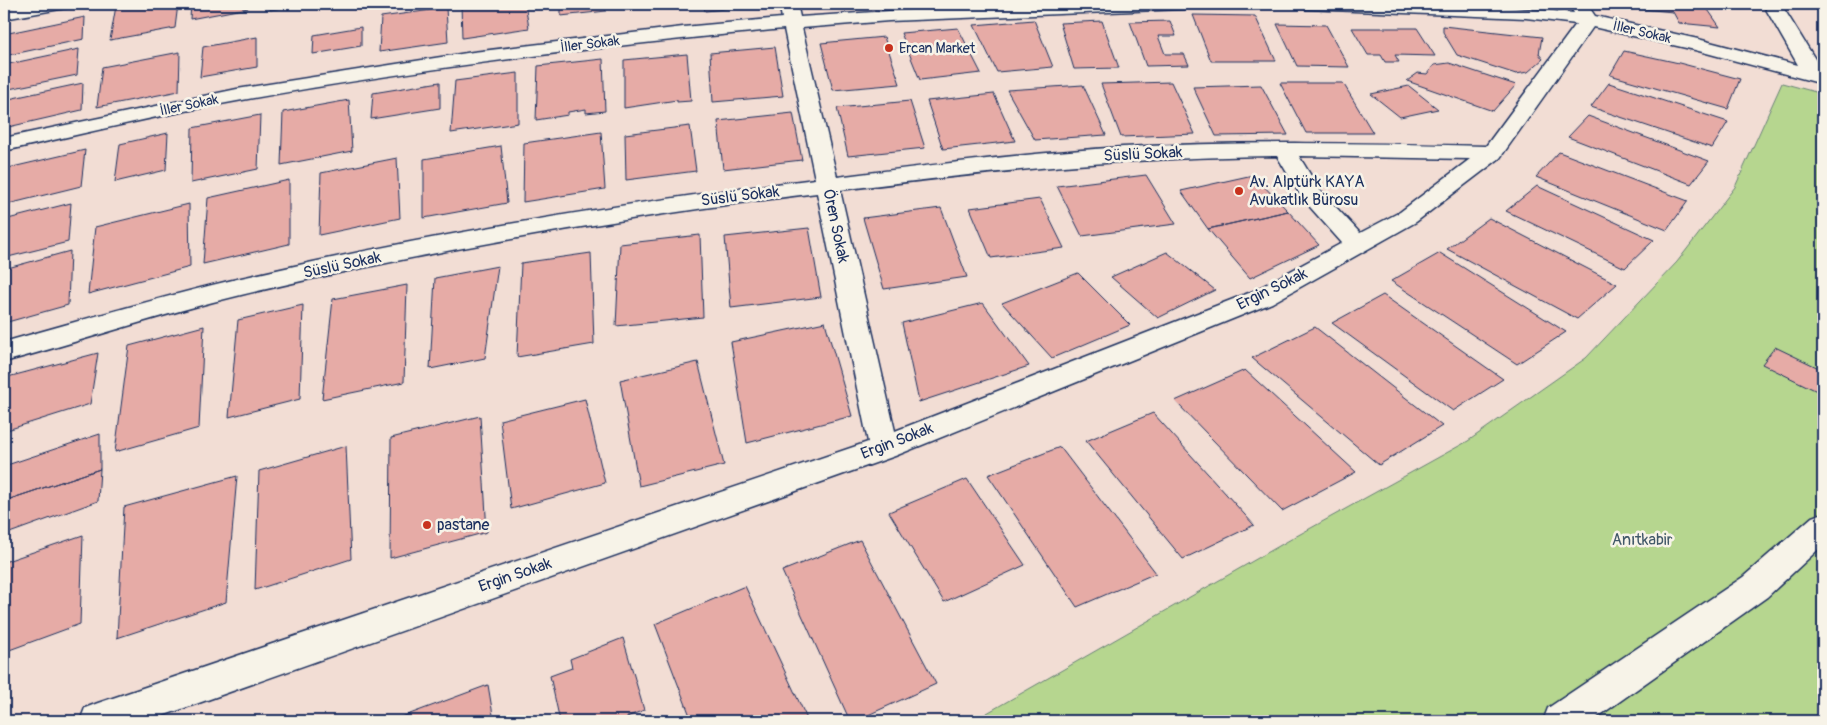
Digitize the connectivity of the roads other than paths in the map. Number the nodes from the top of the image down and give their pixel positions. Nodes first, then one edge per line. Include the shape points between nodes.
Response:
1 (60, 4) edge
2 (1183, 4) edge
3 (1306, 4) edge
4 (1772, 4) edge
5 (1583, 12) edge
6 (790, 13) edge
7 (4, 14) edge
8 (1819, 77) edge
9 (4, 144) edge
10 (1283, 148) junction
11 (1492, 152) junction
12 (827, 184) junction
13 (1356, 245) junction
14 (4, 352) edge
15 (884, 448) junction
16 (1823, 526) edge
17 (98, 721) edge
18 (1561, 721) edge

1 - 7 street
2 - 6 street, İller Sokak via 889,16
3 - 5 street, İller Sokak via 1526,13
4 - 8 street
5 - 8 street, İller Sokak
5 - 11 street, Ergin Sokak
6 - 9 street, İller Sokak via 683,33 473,58 237,95
6 - 12 street, Ören Sokak
10 - 11 street, Süslü Sokak
10 - 12 street, Süslü Sokak via 1156,152 1010,163
10 - 13 street via 1310,193
11 - 13 street, Ergin Sokak via 1408,217
12 - 14 street, Süslü Sokak via 547,225 403,252 271,280
12 - 15 street, Ören Sokak
13 - 15 street, Ergin Sokak via 1263,296
15 - 17 street, Ergin Sokak
16 - 18 street via 1754,587

